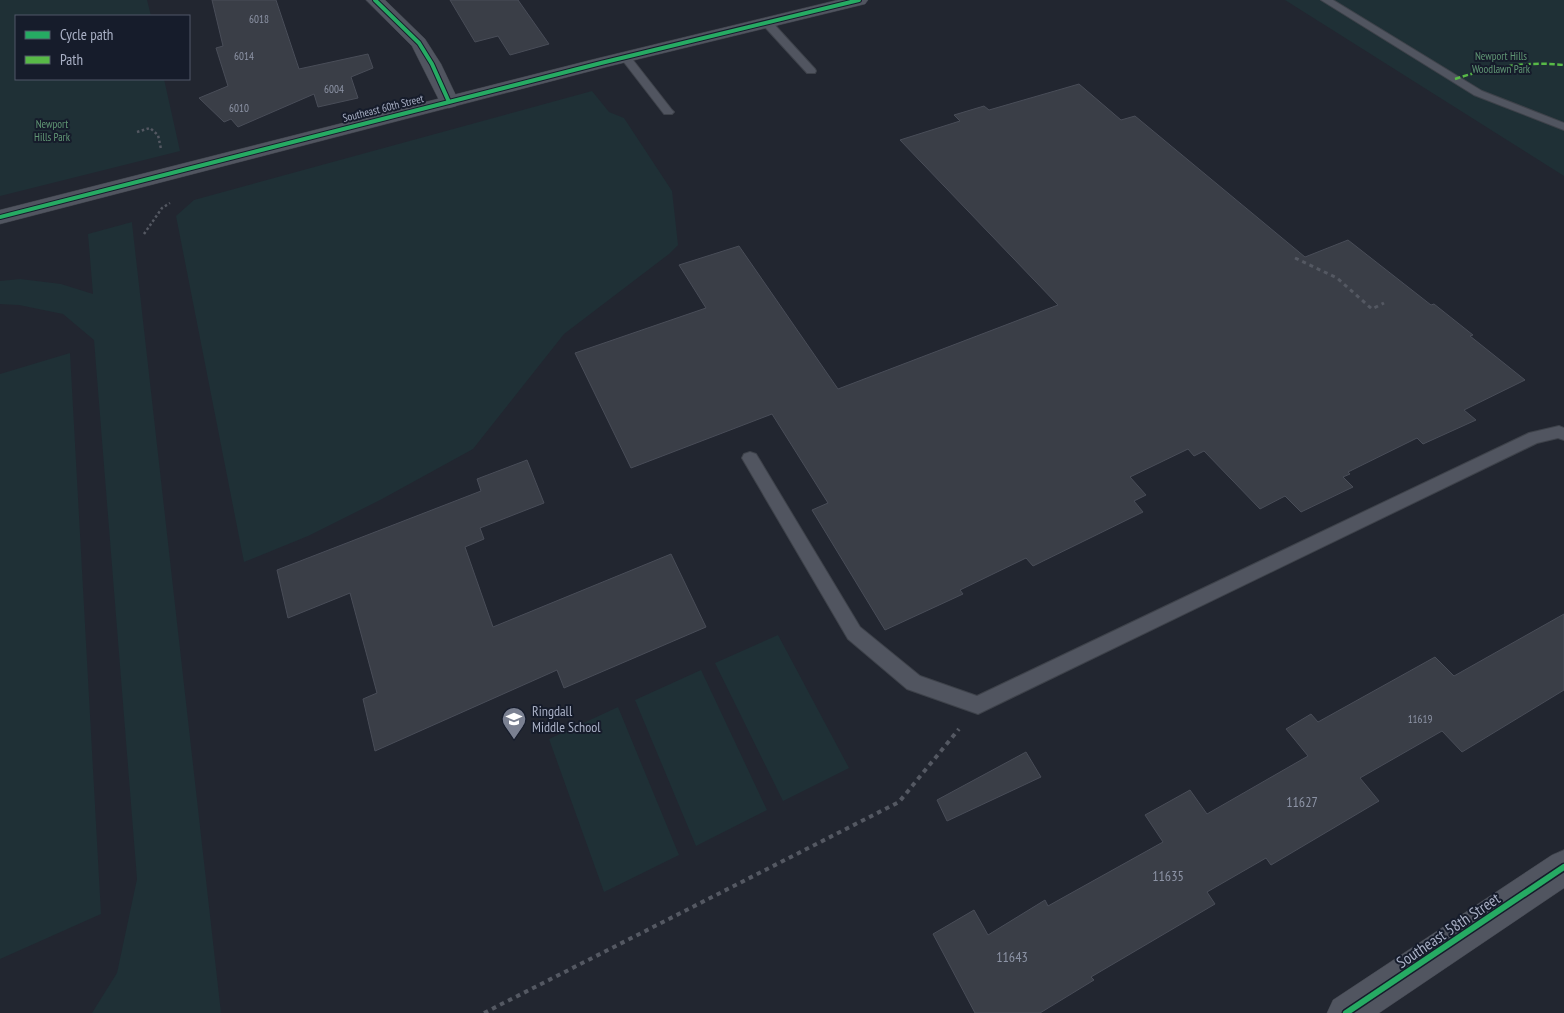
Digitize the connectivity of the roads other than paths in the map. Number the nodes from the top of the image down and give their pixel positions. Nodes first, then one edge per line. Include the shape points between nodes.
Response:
1 (375, 0) edge
2 (859, 0) edge
3 (1326, 0) edge
4 (768, 24) junction
5 (625, 57) junction
6 (811, 71) dead end
7 (449, 102) junction
8 (668, 112) dead end
9 (1564, 127) edge
10 (0, 217) edge
11 (1564, 434) edge
12 (750, 458) dead end
13 (1564, 867) edge
14 (1363, 1009) edge

1 - 7 street via 418,42
2 - 4 street, Southeast 60th Street
3 - 9 lane via 1478,93
4 - 5 street, Southeast 60th Street
4 - 6 lane
5 - 7 street, Southeast 60th Street
5 - 8 lane
7 - 10 street, Southeast 60th Street
11 - 12 lane via 1534,437 978,705 914,683 854,633
13 - 14 street, Southeast 58th Street

